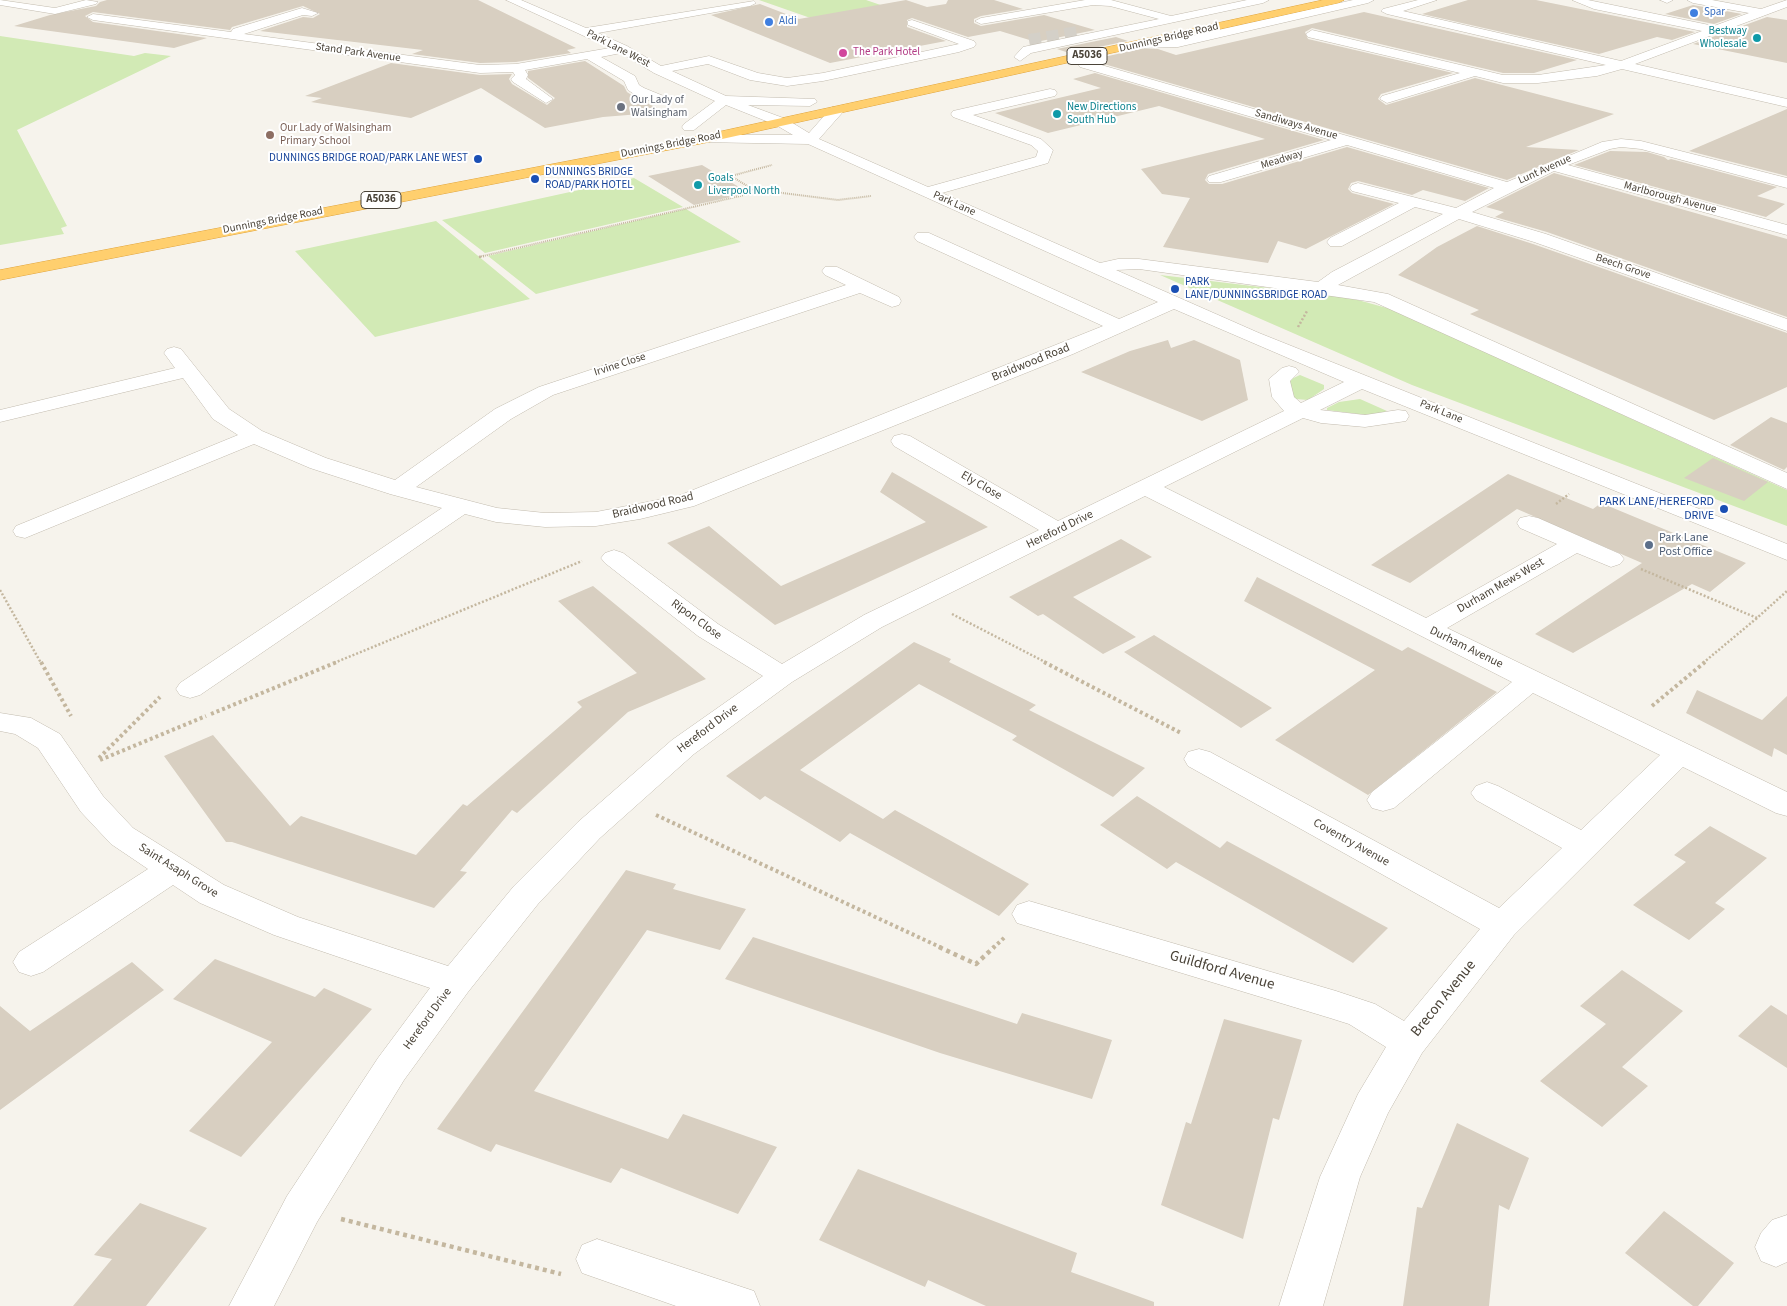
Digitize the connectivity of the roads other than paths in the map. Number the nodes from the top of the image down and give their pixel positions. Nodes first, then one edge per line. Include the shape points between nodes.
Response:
1 (1263, 0) edge
2 (1287, 0) edge
3 (1338, 0) edge
4 (1432, 0) edge
5 (1578, 0) edge
6 (1612, 0) edge
7 (1666, 0) edge
8 (1693, 0) edge
9 (1779, 0) edge
10 (547, 1) dead end
11 (1078, 1) edge
12 (1365, 1) edge
13 (0, 2) edge
14 (92, 2) dead end
15 (517, 2) edge
16 (1199, 2) dead end
17 (1708, 2) edge
18 (1787, 2) edge
19 (750, 3) dead end
20 (1641, 8) junction
21 (1230, 10) junction
22 (1387, 11) junction
23 (312, 13) dead end
24 (1626, 13) junction
25 (1762, 13) junction
26 (93, 17) dead end
27 (1179, 20) junction
28 (981, 21) dead end
29 (912, 23) dead end
30 (1715, 30) junction
31 (585, 32) junction
32 (1078, 32) tunnel mouth
33 (1112, 34) junction
34 (1312, 34) dead end
35 (230, 35) junction
36 (1142, 44) junction
37 (623, 49) junction
38 (589, 55) junction
39 (1084, 64) dead end
40 (1624, 64) junction
41 (974, 67) dead end
42 (516, 68) junction
43 (660, 70) junction
44 (1474, 72) junction
45 (1050, 93) dead end
46 (546, 99) dead end
47 (661, 100) dead end
48 (724, 100) junction
49 (815, 100) joint
50 (1387, 100) dead end
51 (1787, 103) edge
52 (837, 110) junction
53 (731, 117) junction
54 (764, 120) junction
55 (689, 127) junction
56 (704, 139) junction
57 (810, 140) junction
58 (1348, 140) junction
59 (1553, 166) junction
60 (431, 176) dead end
61 (1215, 179) dead end
62 (1787, 182) edge
63 (1508, 187) junction
64 (1358, 188) dead end
65 (927, 192) junction
66 (1413, 202) junction
67 (1457, 213) junction
68 (1787, 230) edge
69 (923, 237) dead end
70 (1336, 242) dead end
71 (1098, 268) junction
72 (831, 271) dead end
73 (0, 275) edge
74 (862, 286) junction
75 (1322, 288) junction
76 (892, 301) dead end
77 (1174, 302) junction
78 (1787, 325) edge
79 (1118, 326) junction
80 (1289, 372) dead end
81 (1362, 381) junction
82 (1301, 411) junction
83 (0, 416) edge
84 (1398, 416) dead end
85 (254, 436) junction
86 (902, 441) dead end
87 (1787, 482) edge
88 (1147, 488) junction
89 (398, 489) junction
90 (464, 505) junction
91 (1530, 523) road end
92 (25, 531) dead end
93 (1059, 531) junction
94 (1576, 544) junction
95 (1787, 554) edge
96 (614, 558) dead end
97 (1611, 559) road end
98 (1426, 629) junction
99 (782, 676) junction
100 (1532, 681) junction
101 (190, 689) road end
102 (0, 722) edge
103 (1680, 753) junction
104 (1199, 759) road end
105 (1487, 793) dead end
106 (1383, 800) dead end
107 (1787, 805) edge
108 (1585, 847) junction
109 (172, 869) junction
110 (1029, 914) road end
111 (1502, 926) junction
112 (31, 962) dead end
113 (455, 982) junction
114 (1409, 1042) junction
115 (597, 1259) road end
116 (251, 1306) edge
117 (738, 1306) edge
118 (1301, 1306) edge

1 - 21 street
2 - 21 highway, Dunnings Bridge Road / A5036
3 - 36 highway, Dunnings Bridge Road / A5036
4 - 22 street
5 - 24 street
6 - 20 street
7 - 20 street
8 - 17 street
9 - 18 street
10 - 15 street
11 - 27 street via 1110,3
11 - 28 street
12 - 22 street
12 - 36 street via 1178,43
13 - 14 street via 55,11
15 - 31 street, Park Lane West
16 - 21 street
17 - 25 street
18 - 25 street
19 - 31 street
20 - 24 street
21 - 27 highway, Dunnings Bridge Road / A5036
22 - 40 street
23 - 35 street via 302,11
24 - 30 street
25 - 30 street
26 - 35 street, Stand Park Avenue
27 - 33 highway, Dunnings Bridge Road / A5036
29 - 43 street via 970,44 823,78 787,82 755,77 709,60
30 - 40 street
31 - 37 street, Park Lane West
32 - 33 street via 1094,29
33 - 36 highway
33 - 41 highway, Dunnings Bridge Road / A5036 via 1026,49
34 - 44 street
35 - 42 street, Stand Park Avenue via 469,68
36 - 52 highway, Dunnings Bridge Road / A5036
37 - 38 street, Stand Park Avenue
37 - 43 street, Park Lane West
38 - 42 street, Stand Park Avenue
38 - 47 street via 630,79 639,92
39 - 58 street, Sandiways Avenue
40 - 44 street via 1597,72 1538,80 1503,79
40 - 51 street
42 - 46 street via 522,75 518,79
43 - 48 street, Park Lane West
44 - 50 street
45 - 65 street via 958,114 1036,142 1046,150 1044,160
48 - 49 street
48 - 53 street, Park Lane West via 725,110
48 - 54 street, Park Lane West
48 - 55 street
49 - 54 highway, Dunnings Bridge Road / A5036
52 - 54 highway, Dunnings Bridge Road / A5036
52 - 57 street
53 - 54 street, Park Lane West
53 - 55 highway, Dunnings Bridge Road
54 - 55 highway via 731,126
54 - 56 highway, Dunnings Bridge Road / A5036
54 - 57 street, Park Lane via 781,135
55 - 60 highway, Dunnings Bridge Road
56 - 57 street
56 - 73 highway, Dunnings Bridge Road / A5036
57 - 65 street, Park Lane
58 - 61 street, Meadway
58 - 63 street, Sandiways Avenue
59 - 62 street, Lunt Avenue via 1594,149 1621,143 1664,150
59 - 63 street, Lunt Avenue
59 - 68 street, Marlborough Avenue
63 - 67 street, Lunt Avenue
64 - 66 street, Beech Grove
65 - 71 street, Park Lane
66 - 67 street, Beech Grove
66 - 70 street
67 - 75 street, Lunt Avenue via 1338,276
67 - 78 street, Beech Grove via 1540,238
69 - 79 street
71 - 75 street via 1139,264
71 - 77 street, Park Lane
72 - 74 street
74 - 76 street
74 - 89 street, Irvine Close via 546,391 503,414
75 - 87 street via 1361,293 1400,306
77 - 79 street, Braidwood Road
77 - 81 street, Park Lane
79 - 90 street, Braidwood Road via 1057,354 686,501 640,512 571,520 496,515
80 - 82 street via 1279,378 1283,397 1288,405
81 - 82 street, Hereford Drive
81 - 95 street, Park Lane
82 - 84 street via 1321,417 1365,421
82 - 88 street, Hereford Drive
83 - 85 street, Braidwood Road via 180,362 221,414
85 - 89 street, Braidwood Road via 318,463
85 - 92 street
86 - 93 street, Ely Close
88 - 93 street, Hereford Drive
88 - 98 street, Durham Avenue
89 - 90 street, Braidwood Road
90 - 101 street
91 - 94 street
93 - 99 street, Hereford Drive via 922,596
94 - 97 street
94 - 98 street, Durham Mews West
96 - 99 street, Ripon Close via 708,630
98 - 100 street, Durham Avenue
99 - 113 street, Hereford Drive via 683,747 590,830 526,895
100 - 103 street, Durham Avenue
100 - 106 street
102 - 109 street, Saint Asaph Grove via 21,725 49,741 92,804 122,836
103 - 107 street, Durham Avenue
103 - 108 street, Brecon Avenue
104 - 111 street, Coventry Avenue
105 - 108 street
108 - 111 street, Brecon Avenue
109 - 112 street
109 - 113 street, Saint Asaph Grove via 212,894 286,926
110 - 114 street, Guildford Avenue via 1336,1005 1362,1014
111 - 114 street, Brecon Avenue
113 - 116 street, Hereford Drive via 391,1069 302,1209
114 - 118 street, Brecon Avenue via 1372,1106 1340,1177
115 - 117 street

